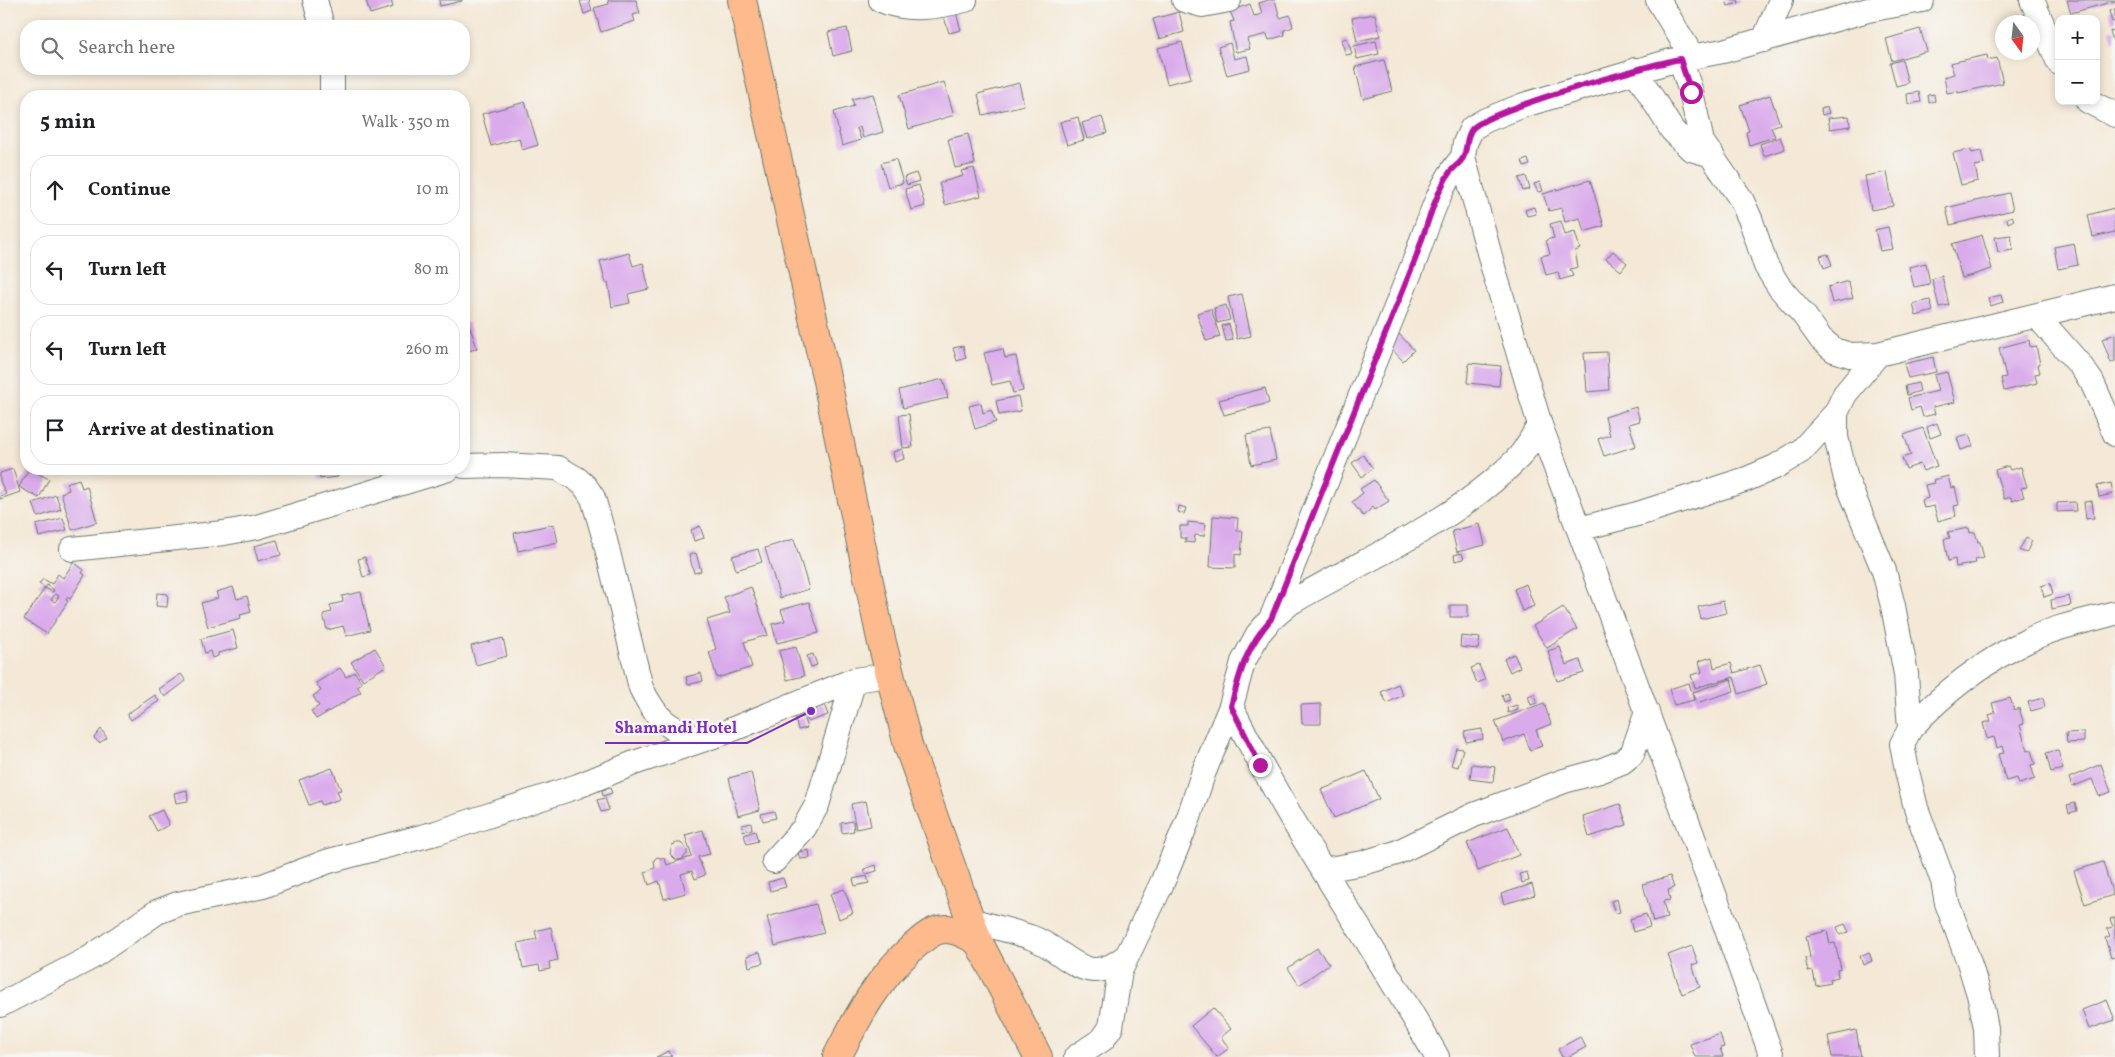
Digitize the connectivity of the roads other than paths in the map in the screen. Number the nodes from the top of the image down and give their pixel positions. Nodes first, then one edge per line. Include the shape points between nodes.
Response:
1 (315, 0) edge
2 (742, 0) edge
3 (881, 0) edge
4 (965, 0) edge
5 (1184, 0) edge
6 (1229, 0) edge
7 (1658, 0) edge
8 (1781, 0) edge
9 (1922, 0) edge
10 (2032, 0) edge
11 (320, 20) edge
12 (1764, 40) junction
13 (1686, 57) junction
14 (2058, 60) edge
15 (1635, 70) junction
16 (332, 75) edge
17 (332, 90) edge
18 (2096, 105) edge
19 (2115, 115) edge
20 (1712, 155) junction
21 (1464, 157) junction
22 (2115, 296) edge
23 (2037, 316) junction
24 (1878, 354) junction
25 (1836, 413) junction
26 (1540, 425) junction
27 (2115, 434) edge
28 (470, 466) edge
29 (428, 475) edge
30 (1579, 529) junction
31 (72, 549) dead end
32 (2115, 613) edge
33 (1271, 619) junction
34 (889, 674) junction
35 (854, 680) junction
36 (1231, 706) junction
37 (1647, 712) junction
38 (1910, 729) junction
39 (702, 740) junction
40 (774, 861) dead end
41 (1323, 870) junction
42 (974, 931) junction
43 (1125, 957) junction
44 (0, 1005) edge
45 (836, 1057) edge
46 (1038, 1057) edge
47 (1076, 1057) edge
48 (1437, 1057) edge
49 (1772, 1057) edge
50 (1986, 1057) edge

1 - 11 street
2 - 34 main road
3 - 4 street via 909,8
5 - 6 street via 1202,4
7 - 13 street
8 - 12 street
9 - 12 street via 1868,10
10 - 14 street
12 - 13 street
13 - 15 street
13 - 20 street via 1702,142
15 - 20 street via 1672,130 1691,149
15 - 21 street via 1486,120 1472,128 1465,143
16 - 17 street
18 - 19 street
20 - 24 street via 1741,199 1766,266 1821,339 1834,350 1850,355
21 - 26 street
21 - 33 street via 1449,174 1436,201 1412,269
22 - 23 street
23 - 24 street
23 - 27 street via 2088,376
24 - 25 street via 1845,394
25 - 30 street via 1801,451 1747,479
25 - 38 street via 1841,464 1884,572 1893,606 1906,674
26 - 30 street
26 - 33 street via 1520,455 1469,500 1438,521 1298,598
28 - 39 street via 558,468 585,486 593,498 604,536 641,688 664,723
29 - 31 street via 257,527
30 - 37 street
32 - 38 street via 2027,640 1953,688
33 - 36 street via 1258,634 1243,662
34 - 35 street
34 - 42 main road via 908,745
35 - 39 street via 823,695
35 - 40 street via 817,805 804,828
36 - 41 street via 1260,765
36 - 43 street via 1162,883
37 - 41 street via 1632,754 1622,762 1474,815 1396,853
37 - 49 street
38 - 50 street via 1902,744 1916,808 1974,980 1986,1028
39 - 44 street via 436,833 330,861 263,886 178,904 158,912 90,958
41 - 48 street
42 - 43 street via 1042,942 1085,970 1113,967
42 - 45 main road via 946,929 931,932 924,938 888,971 873,990
42 - 46 main road
43 - 47 street via 1111,1027 1103,1039

